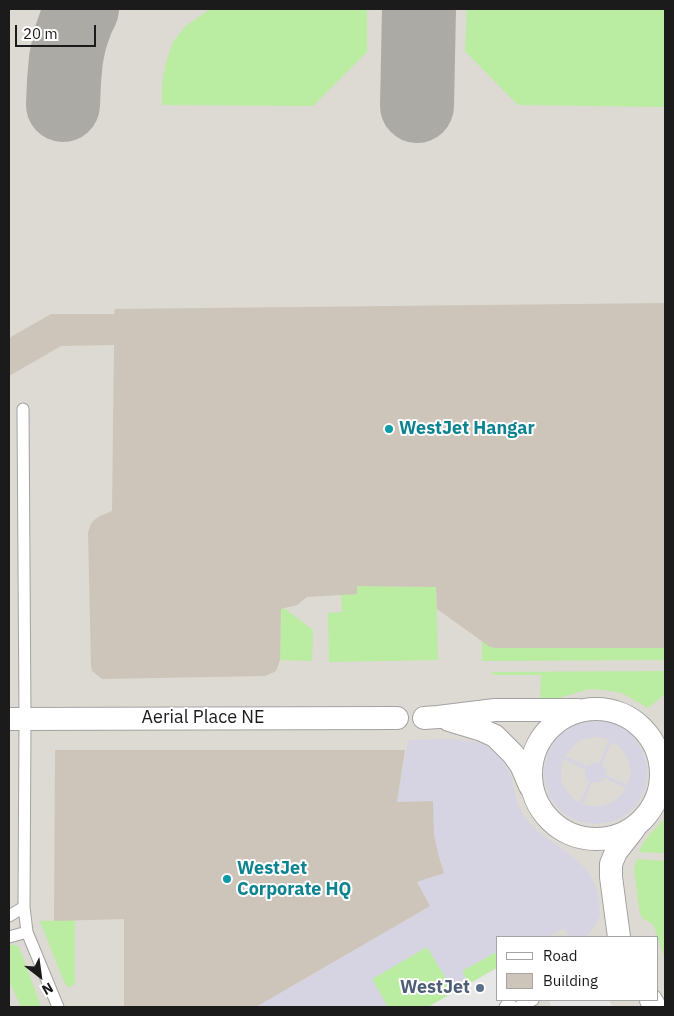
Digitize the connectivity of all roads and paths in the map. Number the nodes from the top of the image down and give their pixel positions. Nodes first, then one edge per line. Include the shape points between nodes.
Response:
1 (23, 409) dead end
2 (589, 710) junction
3 (397, 718) dead end
4 (17, 719) edge
5 (534, 795) junction
6 (642, 819) junction
7 (571, 834) junction
8 (611, 877) junction
9 (24, 907) junction
10 (9, 916) edge
11 (27, 932) junction
12 (619, 936) edge
13 (9, 937) edge
14 (531, 1001) edge
15 (58, 1007) edge
16 (518, 1007) edge

1 - 4 lane
2 - 5 street via 570,714 541,739 533,757 530,776
2 - 5 street via 495,710 431,717 495,736 514,754
2 - 6 street via 608,710 627,717 643,729 654,745 660,764 660,784 654,803
3 - 4 street, Aerial Place NE
4 - 9 lane
5 - 7 street via 542,812
6 - 7 street via 626,831 608,838 589,839
6 - 8 street via 616,852 611,864
7 - 8 street via 596,851
8 - 12 street
9 - 10 lane
9 - 11 lane
11 - 13 lane
11 - 15 lane
14 - 16 lane

